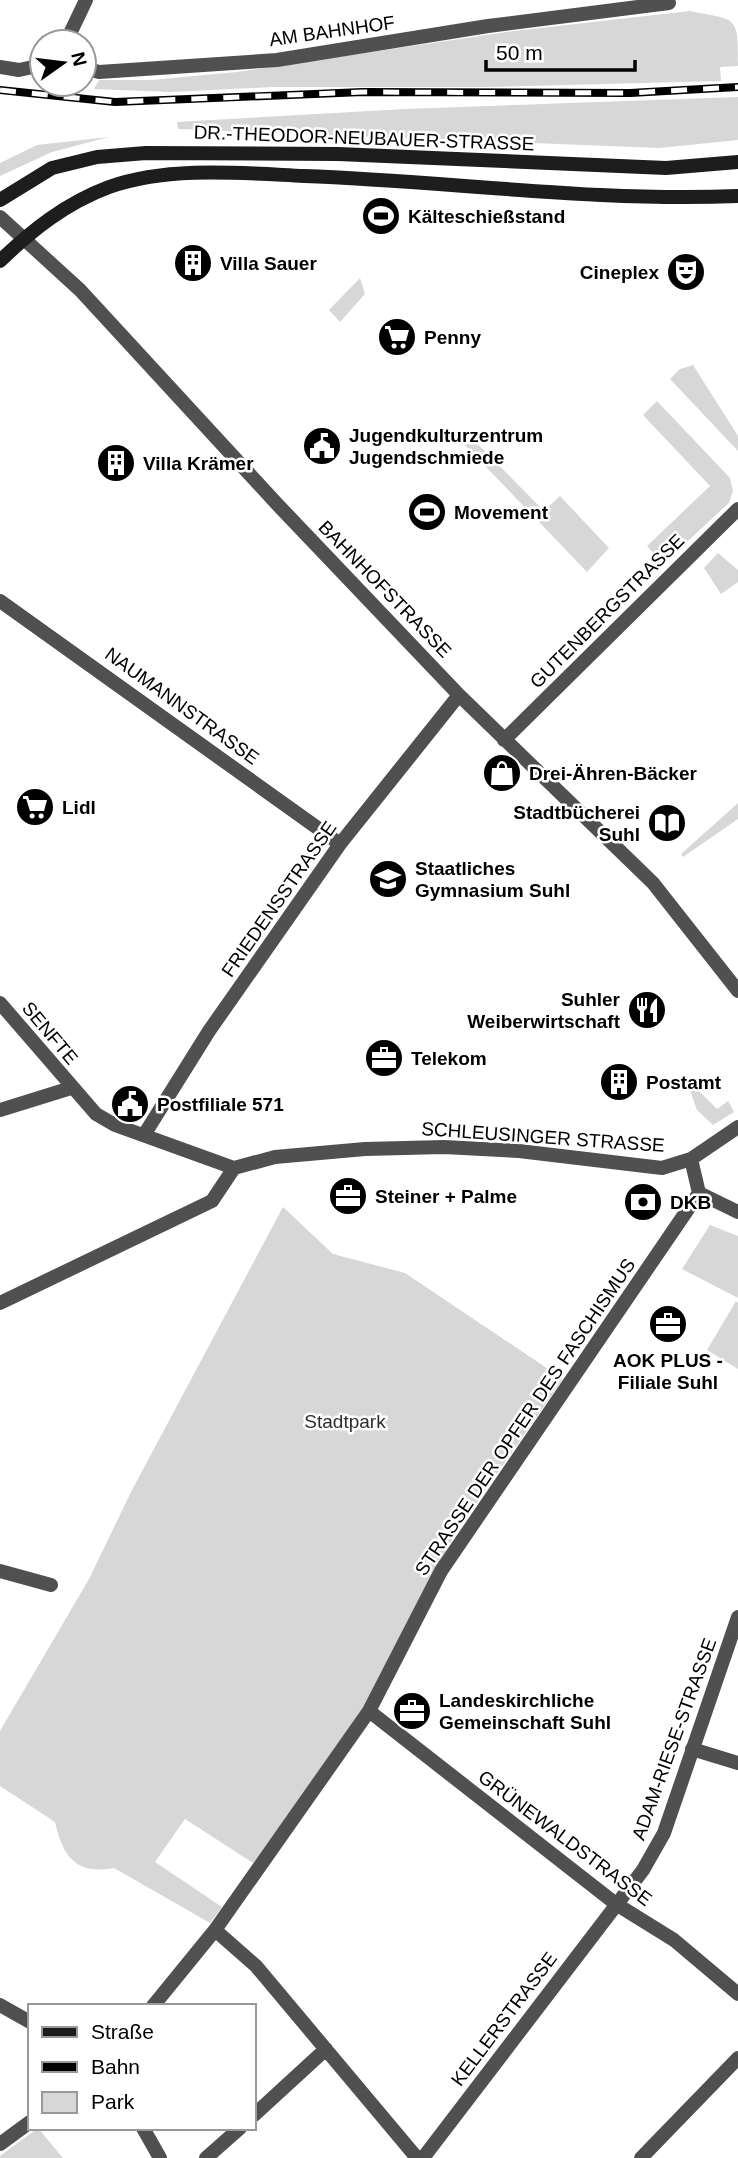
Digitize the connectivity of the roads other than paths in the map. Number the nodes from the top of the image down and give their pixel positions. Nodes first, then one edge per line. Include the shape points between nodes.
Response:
1 (86, 0) edge
2 (669, 3) dead end
3 (73, 28) edge
4 (0, 67) edge
5 (28, 68) edge
6 (98, 72) edge
7 (738, 162) edge
8 (738, 196) edge
9 (0, 200) edge
10 (0, 217) edge
11 (25, 237) junction
12 (0, 261) edge
13 (738, 509) edge
14 (0, 601) edge
15 (459, 695) junction
16 (504, 740) junction
17 (340, 844) junction
18 (738, 991) edge
19 (0, 1003) edge
20 (71, 1088) junction
21 (0, 1110) edge
22 (738, 1127) edge
23 (144, 1135) junction
24 (691, 1159) junction
25 (234, 1168) junction
26 (699, 1193) junction
27 (738, 1212) edge
28 (0, 1303) edge
29 (0, 1571) edge
30 (51, 1585) dead end
31 (738, 1617) edge
32 (369, 1712) junction
33 (692, 1749) junction
34 (738, 1763) edge
35 (615, 1904) junction
36 (215, 1930) junction
37 (738, 1994) edge
38 (155, 2004) edge
39 (0, 2005) edge
40 (28, 2021) edge
41 (327, 2049) junction
42 (738, 2058) edge
43 (256, 2113) edge
44 (28, 2123) edge
45 (144, 2130) edge
46 (238, 2130) edge
47 (0, 2144) edge
48 (160, 2158) edge
49 (205, 2158) edge
50 (417, 2158) edge
51 (423, 2158) edge
52 (641, 2158) edge

1 - 3 street
2 - 6 street, AM BAHNHOF via 277,60
4 - 5 street
7 - 9 main road, DR.-THEODOR-NEUBAUER-STRASSE via 666,168 338,154 146,153 97,157 52,168
8 - 11 main road, DR.-THEODOR-NEUBAUER-STRASSE via 473,187 412,180 184,175 110,187 80,199
10 - 11 street, BAHNHOFSTRASSE
11 - 12 main road, DR.-THEODOR-NEUBAUER-STRASSE
11 - 15 street, BAHNHOFSTRASSE
13 - 16 street, GUTENBERGSTRASSE
14 - 17 street, NAUMANNSTRASSE
15 - 16 street, BAHNHOFSTRASSE
15 - 17 street, FRIEDENSSTRASSE
16 - 18 street, BAHNHOFSTRASSE via 653,883
17 - 23 street, FRIEDENSSTRASSE via 209,1031
19 - 20 street, SENFTE
20 - 21 street, SENFTE
20 - 23 street, SENFTE via 96,1114
22 - 24 street, SCHLEUSINGER STRASSE
23 - 25 street, SENFTE
24 - 25 street, SCHLEUSINGER STRASSE via 662,1168 431,1147 275,1157
24 - 26 street
25 - 28 street via 212,1201
26 - 27 street
26 - 32 street, STRASSE DER OPFER DES FASCHISMUS via 441,1571
29 - 30 street
31 - 33 street, ADAM-RIESE-STRASSE
32 - 35 street, GRÜNEWALDSTRASSE
32 - 36 street, STRASSE DER OPFER DES FASCHISMUS
33 - 34 street
33 - 35 street, ADAM-RIESE-STRASSE via 664,1833 643,1870
35 - 37 street, GRÜNEWALDSTRASSE via 674,1940
35 - 51 street, KELLERSTRASSE
36 - 38 street, STRASSE DER OPFER DES FASCHISMUS
36 - 41 street via 256,1966
39 - 40 street
41 - 43 street
41 - 50 street
42 - 52 street
44 - 47 street
45 - 48 street
46 - 49 street

